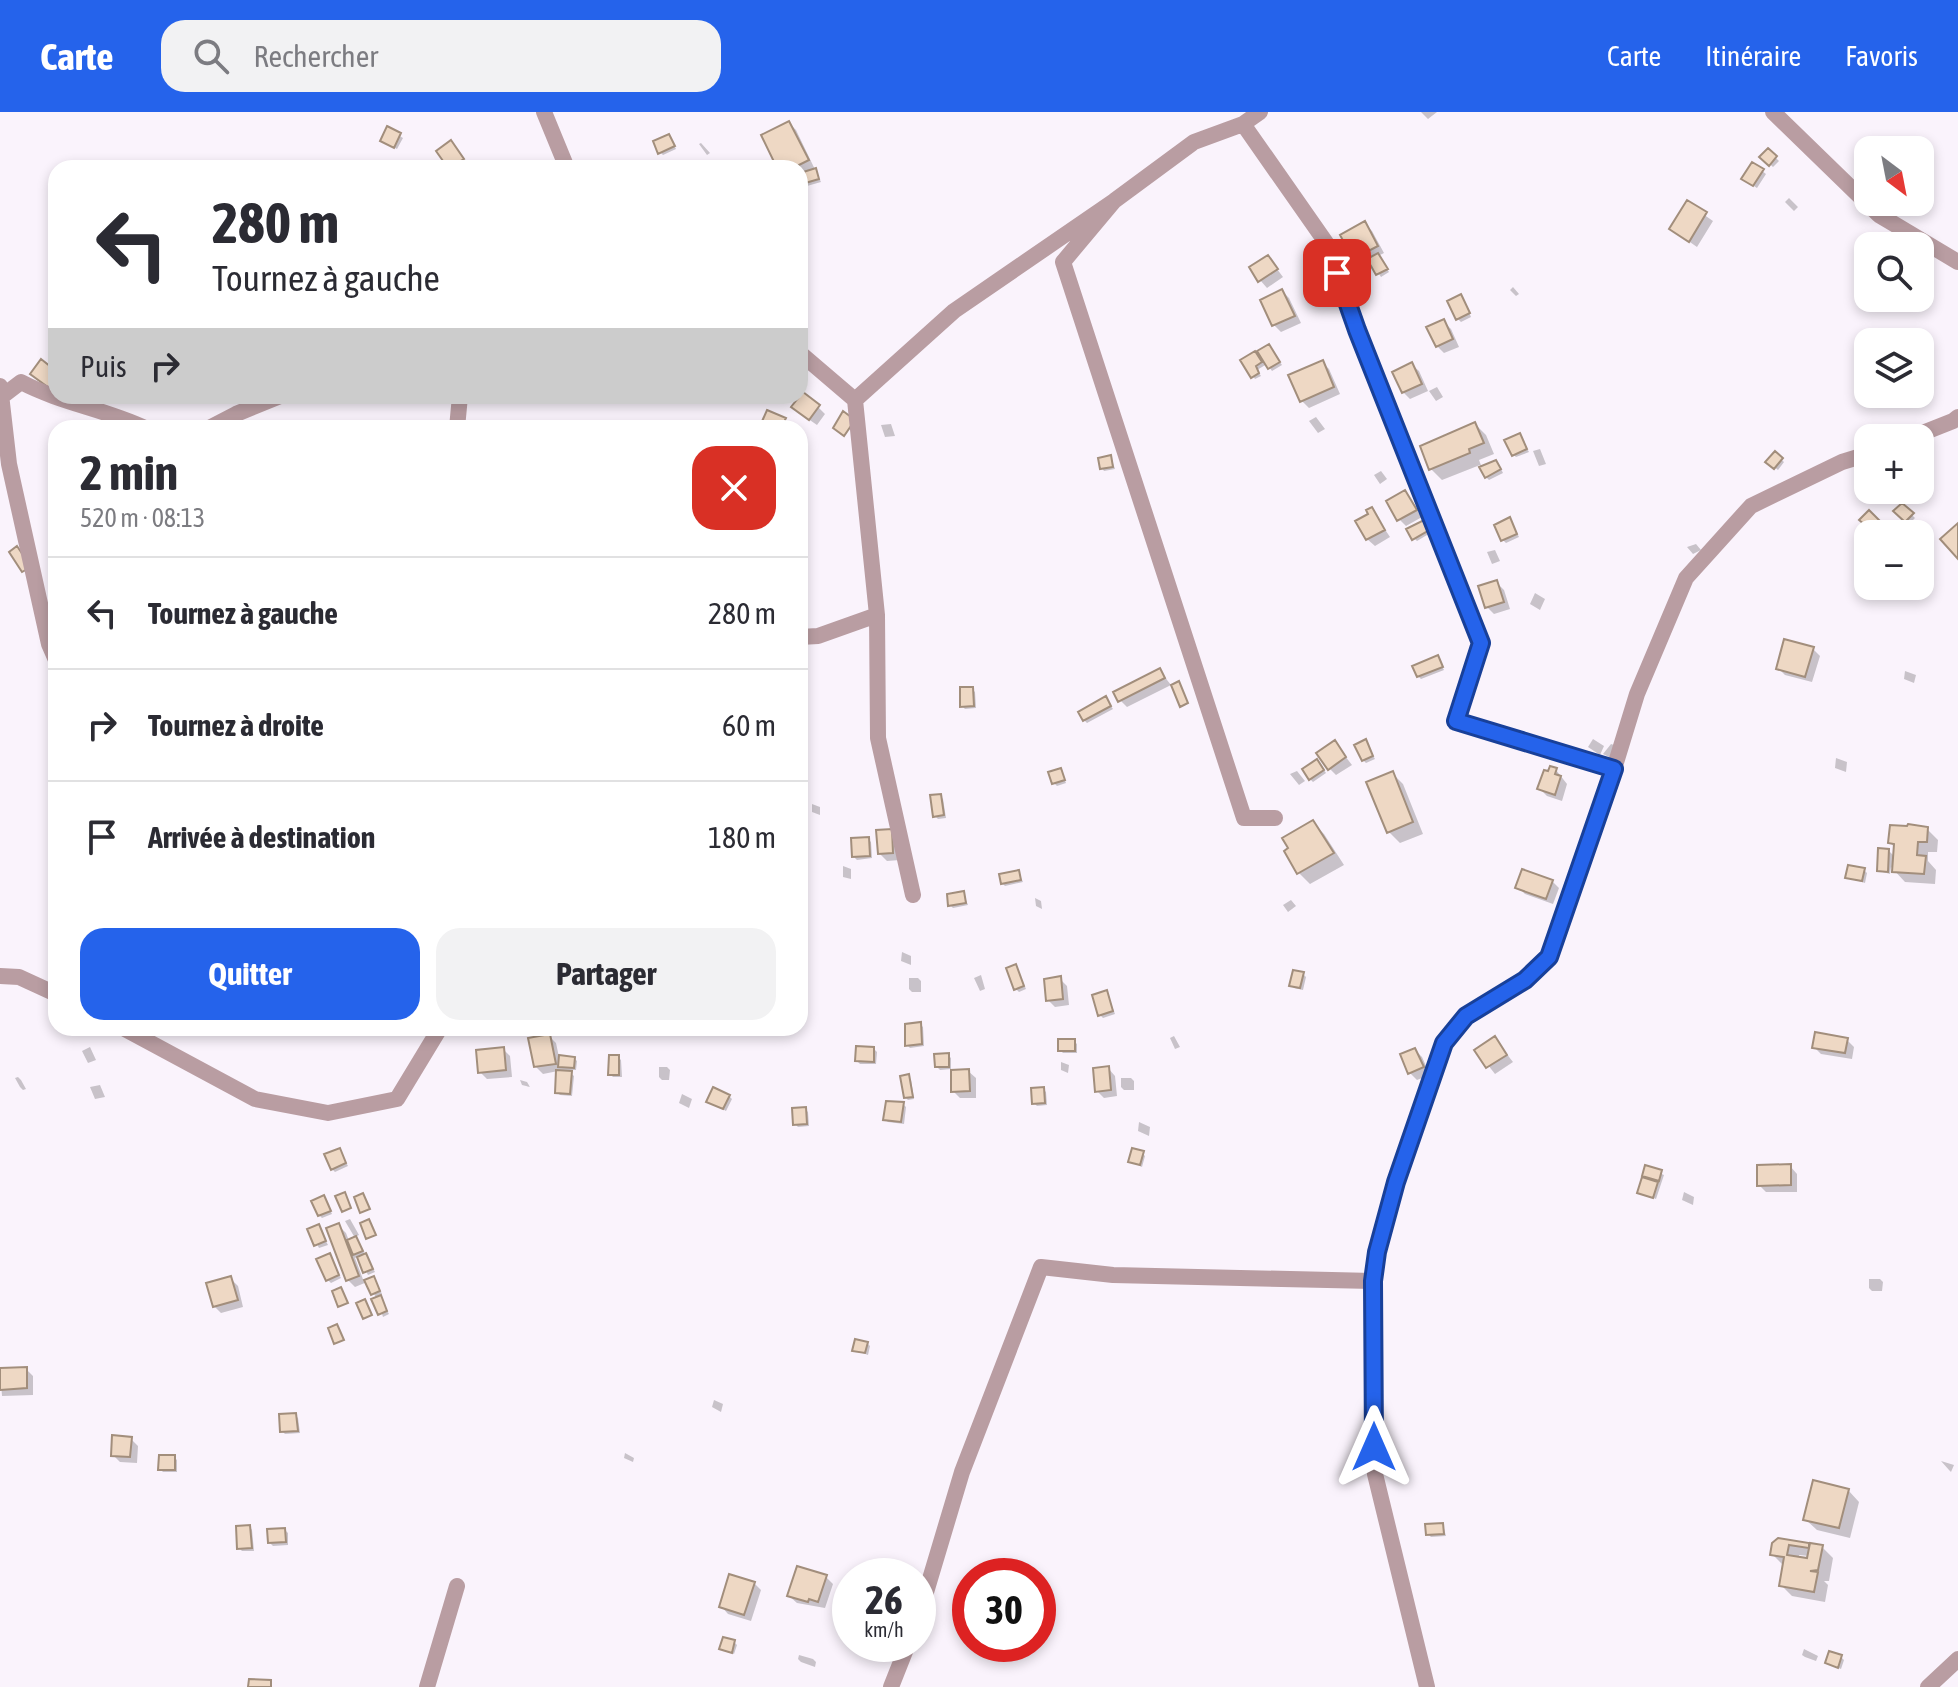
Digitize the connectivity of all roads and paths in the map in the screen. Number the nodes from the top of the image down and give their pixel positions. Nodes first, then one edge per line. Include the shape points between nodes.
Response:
1 (544, 112) edge
2 (1260, 112) edge
3 (1773, 112) edge
4 (1243, 124) junction
5 (564, 160) edge
6 (1114, 201) junction
7 (1958, 262) edge
8 (808, 360) edge
9 (1, 394) edge
10 (48, 396) edge
11 (855, 400) junction
12 (74, 404) edge
13 (260, 404) edge
14 (1958, 417) edge
15 (128, 420) edge
16 (224, 420) edge
17 (1934, 428) edge
18 (1854, 458) edge
19 (877, 615) junction
20 (808, 637) edge
21 (48, 640) edge
22 (1614, 769) junction
23 (1275, 818) dead end
24 (913, 895) dead end
25 (0, 976) edge
26 (48, 990) edge
27 (138, 1036) edge
28 (435, 1036) edge
29 (1373, 1281) junction
30 (936, 1559) edge
31 (457, 1586) dead end
32 (1958, 1659) edge
33 (901, 1662) edge
34 (427, 1687) edge
35 (891, 1687) edge
36 (1427, 1687) edge
37 (1928, 1687) edge

1 - 5 street
2 - 4 street
3 - 7 street via 1879,215
4 - 6 street via 1194,142
4 - 22 street via 1327,244 1481,643 1456,721
6 - 11 street via 954,311
6 - 23 street via 1063,262 1244,818
8 - 11 street
9 - 10 street via 21,382
9 - 21 street via 9,464
11 - 19 street
12 - 15 street
13 - 16 street
14 - 17 street
18 - 22 street via 1751,506 1686,578 1637,694
19 - 20 street
19 - 24 street via 878,738
22 - 29 street via 1549,957 1525,980 1466,1016 1444,1043 1396,1182
25 - 26 street via 19,977
27 - 28 street via 255,1099 328,1113 397,1099
29 - 30 street via 1113,1275 1041,1267 962,1472
29 - 36 street via 1375,1474
31 - 34 street
32 - 37 street
33 - 35 street

